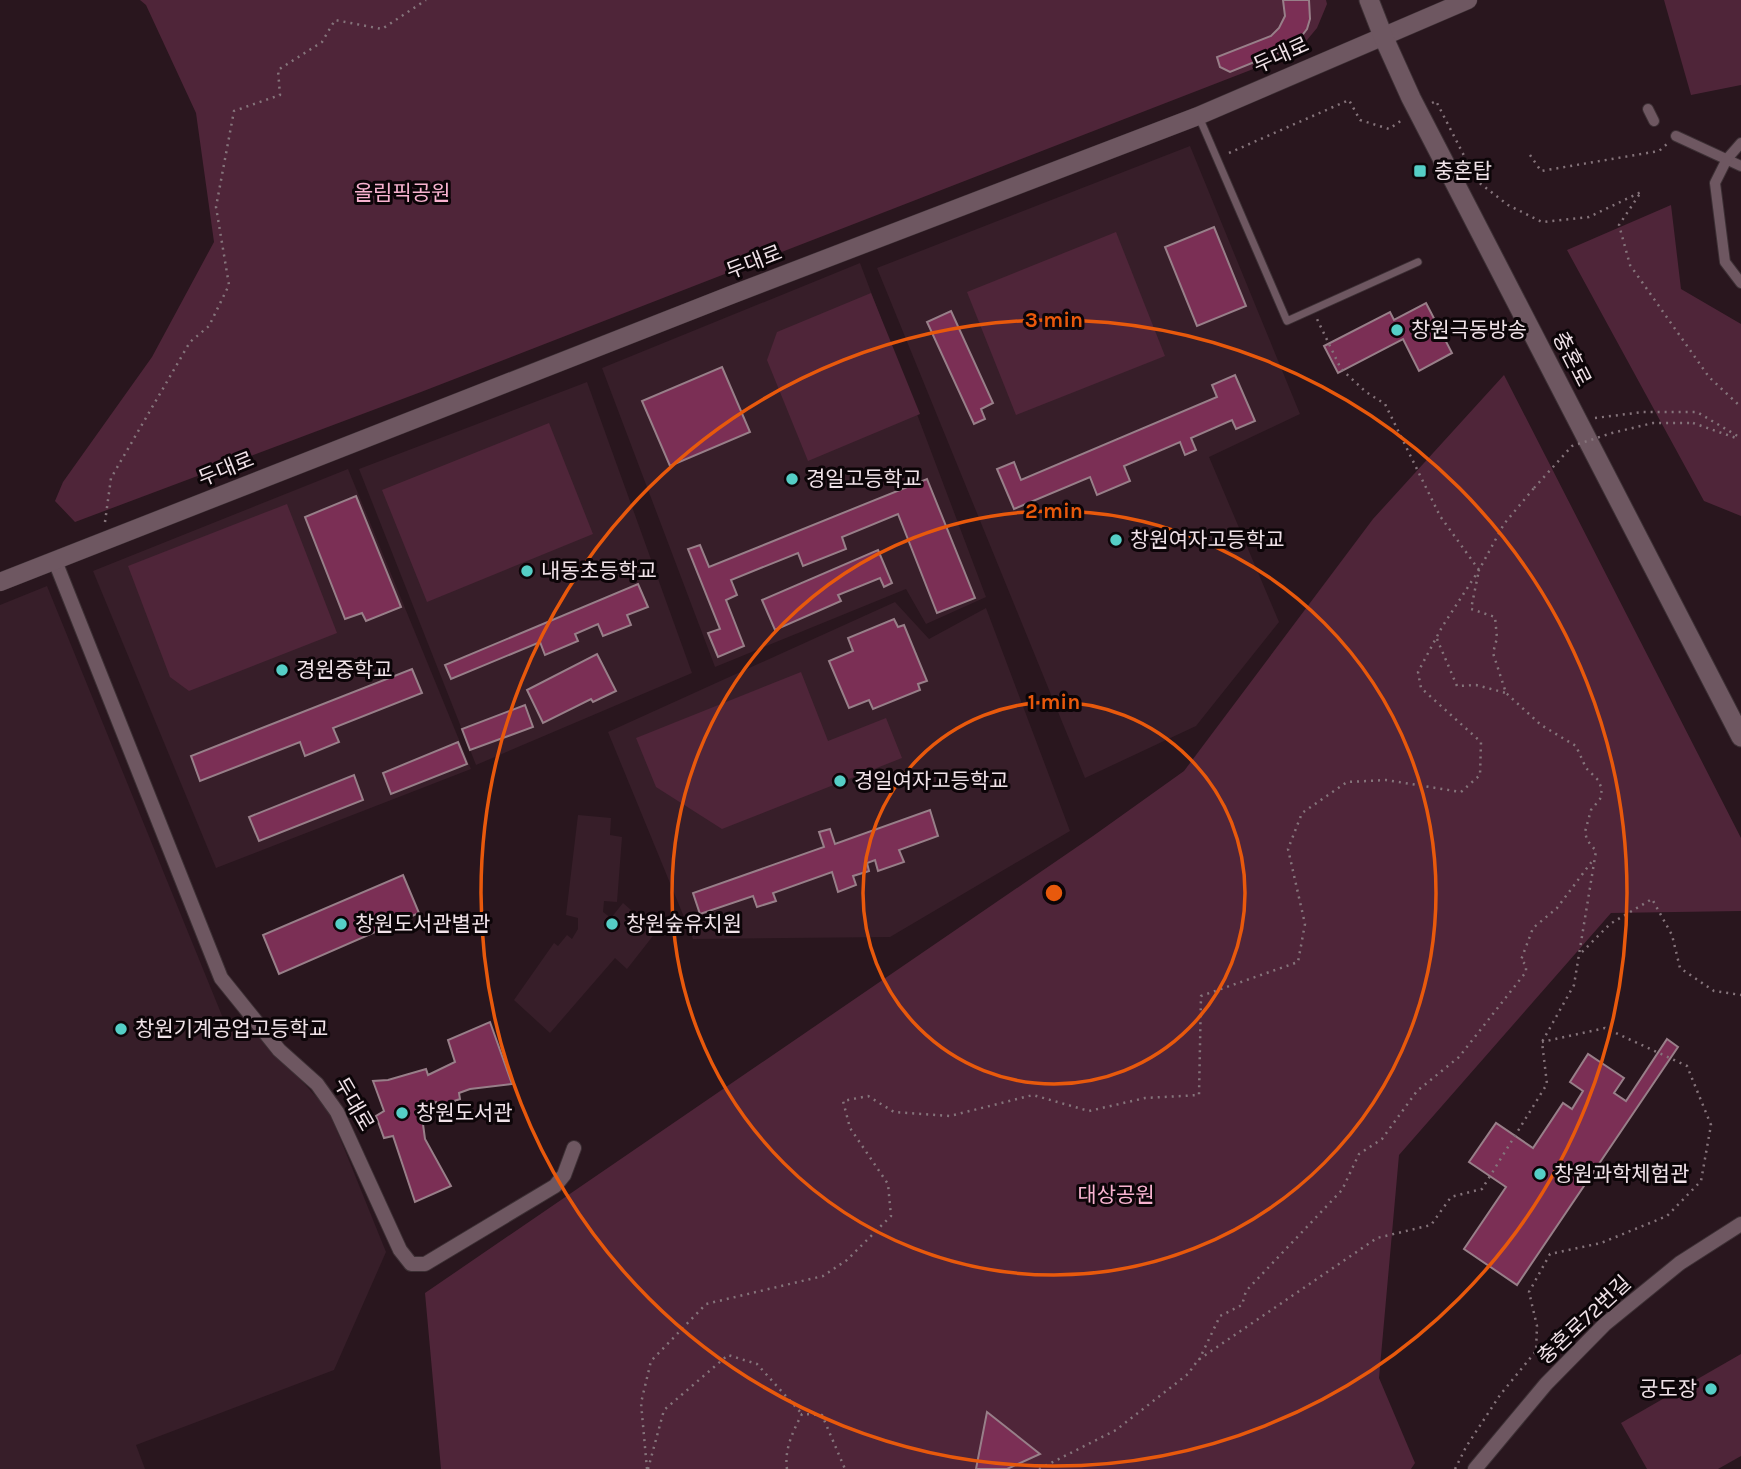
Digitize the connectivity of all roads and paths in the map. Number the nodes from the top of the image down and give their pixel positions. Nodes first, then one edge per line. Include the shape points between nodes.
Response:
1 (426, 0) edge
2 (1369, 0) edge
3 (1468, 0) edge
4 (1382, 36) junction
5 (1648, 109) dead end
6 (1418, 110) junction
7 (1198, 116) junction
8 (1654, 121) dead end
9 (1676, 136) joint
10 (1741, 143) edge
11 (1530, 155) dead end
12 (1217, 158) junction
13 (1727, 159) junction
14 (1741, 166) edge
15 (1418, 262) dead end
16 (1741, 283) edge
17 (1312, 310) junction
18 (1741, 407) edge
19 (1578, 421) junction
20 (1741, 439) edge
21 (102, 543) junction
22 (55, 561) junction
23 (1479, 570) junction
24 (0, 582) edge
25 (1436, 638) junction
26 (1506, 693) junction
27 (1741, 737) edge
28 (1595, 858) junction
29 (1581, 953) junction
30 (1741, 995) edge
31 (1542, 1042) junction
32 (574, 1148) dead end
33 (1741, 1224) edge
34 (1198, 1360) junction
35 (802, 1414) junction
36 (648, 1469) edge
37 (788, 1469) edge
38 (845, 1469) edge
39 (1039, 1469) edge
40 (1455, 1469) edge
41 (1475, 1469) edge

1 - 21 path via 382,29 335,20 321,41 278,70 280,94 234,111 216,207 229,285 209,326 190,342 111,478
2 - 4 main road, 충혼로
3 - 4 street, 두대로
4 - 6 main road, 충혼로
4 - 7 street, 두대로
5 - 8 street
6 - 12 path via 1390,129 1360,120 1349,100
6 - 18 path via 1436,101 1477,181 1508,205 1542,222 1589,217 1641,192 1619,225 1630,265 1709,377
6 - 19 main road, 충혼로
7 - 12 lane
7 - 21 street, 두대로
9 - 11 path via 1660,150 1541,171
9 - 13 street
10 - 13 street
12 - 17 lane via 1287,321
13 - 14 street
13 - 16 street via 1716,183 1717,211 1725,262
15 - 17 lane
17 - 23 path via 1340,369 1385,404 1440,516
19 - 20 path via 1643,412 1697,412
19 - 27 main road, 충혼로
20 - 23 path, bridge via 1693,423 1653,424 1572,446 1504,524
21 - 22 street, 두대로
22 - 24 street, 두대로
22 - 32 street, 두대로 via 221,978 337,1112 400,1251 411,1264 425,1264 555,1186
23 - 25 path
23 - 26 path via 1471,609 1495,617 1493,653
25 - 26 path via 1457,686 1476,685
25 - 36 path via 1418,672 1421,688 1480,742 1480,775 1461,792 1386,780 1347,782 1302,813 1288,849 1306,924 1298,962 1201,996 1199,1096 1145,1098 1089,1111 1033,1095 950,1116 894,1112 868,1096 844,1101 850,1128 888,1184 891,1216 847,1260 823,1276 706,1304 650,1361 642,1403
26 - 28 path via 1541,725 1576,746 1586,768 1598,780 1600,799 1591,810 1585,832
28 - 29 path
28 - 34 path via 1557,908 1533,928 1521,960 1526,972 1459,1057 1418,1091 1382,1139 1359,1154 1342,1190 1246,1291 1242,1306 1220,1316
29 - 30 path via 1610,924 1653,900 1672,935 1680,968 1714,991
29 - 31 path via 1574,985
31 - 34 path via 1548,1084 1482,1189 1451,1197 1431,1225 1377,1238
31 - 40 path via 1605,1028 1688,1066 1712,1125 1702,1181 1667,1216 1601,1243 1550,1254 1529,1292 1537,1326 1536,1351 1500,1395
33 - 41 street, 충혼로72번길 via 1680,1263 1605,1324 1546,1384
34 - 39 path via 1188,1374 1116,1430
35 - 36 path via 757,1364 728,1354 664,1410
35 - 37 path via 791,1436
35 - 38 path via 821,1415

